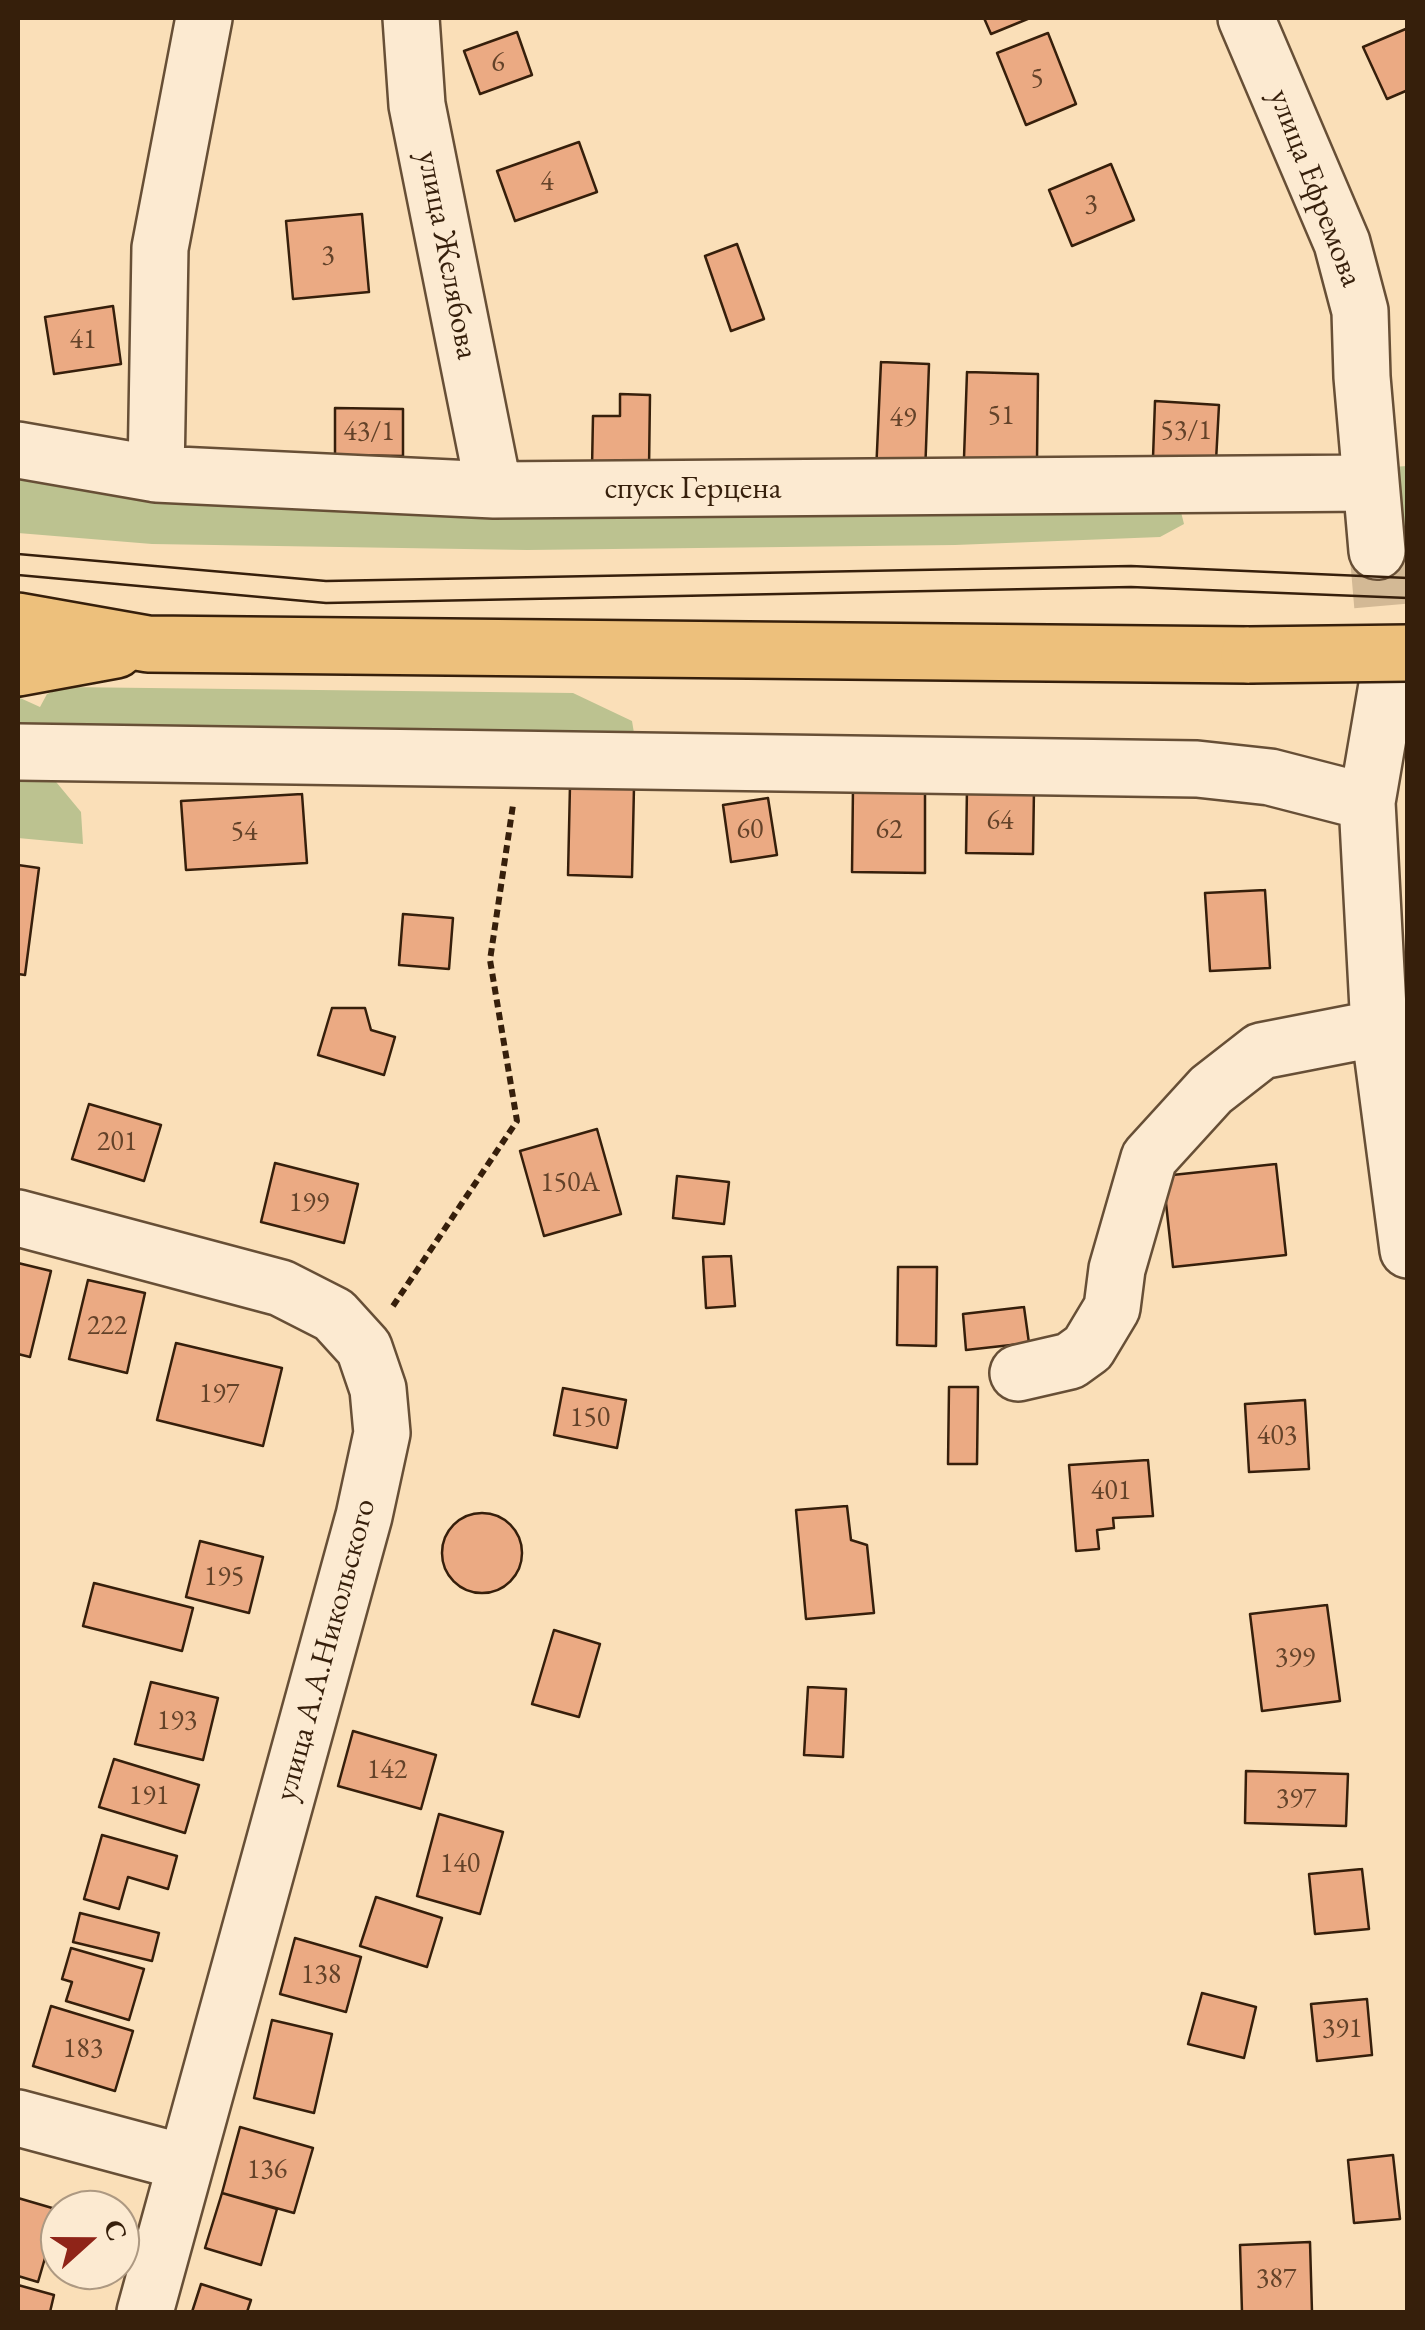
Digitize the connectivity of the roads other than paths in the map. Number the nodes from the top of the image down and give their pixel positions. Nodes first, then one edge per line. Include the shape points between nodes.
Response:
1 (204, 18) edge
2 (410, 18) edge
3 (1246, 18) edge
4 (1385, 371) edge
5 (18, 450) edge
6 (156, 474) junction
7 (1370, 483) junction
8 (494, 490) junction
9 (1377, 551) tunnel mouth
10 (18, 621) edge
11 (148, 644) junction
12 (1398, 666) edge
13 (18, 668) edge
14 (18, 752) edge
15 (1368, 802) junction
16 (1388, 1004) edge
17 (18, 1218) edge
18 (1408, 1250) edge
19 (1018, 1373) dead end
20 (18, 2118) edge
21 (186, 2163) junction
22 (145, 2312) edge

1 - 6 street via 160,248
2 - 8 street, улица Желябова via 417,105
3 - 4 street, улица Ефремова via 1342,243
4 - 7 street, улица Ефремова
5 - 6 street, спуск Герцена
6 - 8 street, спуск Герцена
7 - 8 street, спуск Герцена
7 - 9 street, улица Ефремова
10 - 11 main road
11 - 12 main road, bridge via 1250,654
11 - 13 main road
12 - 15 street
14 - 15 street via 1197,769 1270,777
15 - 16 street
16 - 18 street
16 - 19 street via 1261,1051 1211,1090 1150,1158 1112,1308 1088,1348 1070,1361
17 - 21 street, улица А.А.Никольского via 281,1288 334,1316 364,1348 378,1389 382,1433 364,1516
20 - 21 street
21 - 22 street, улица А.А.Никольского

